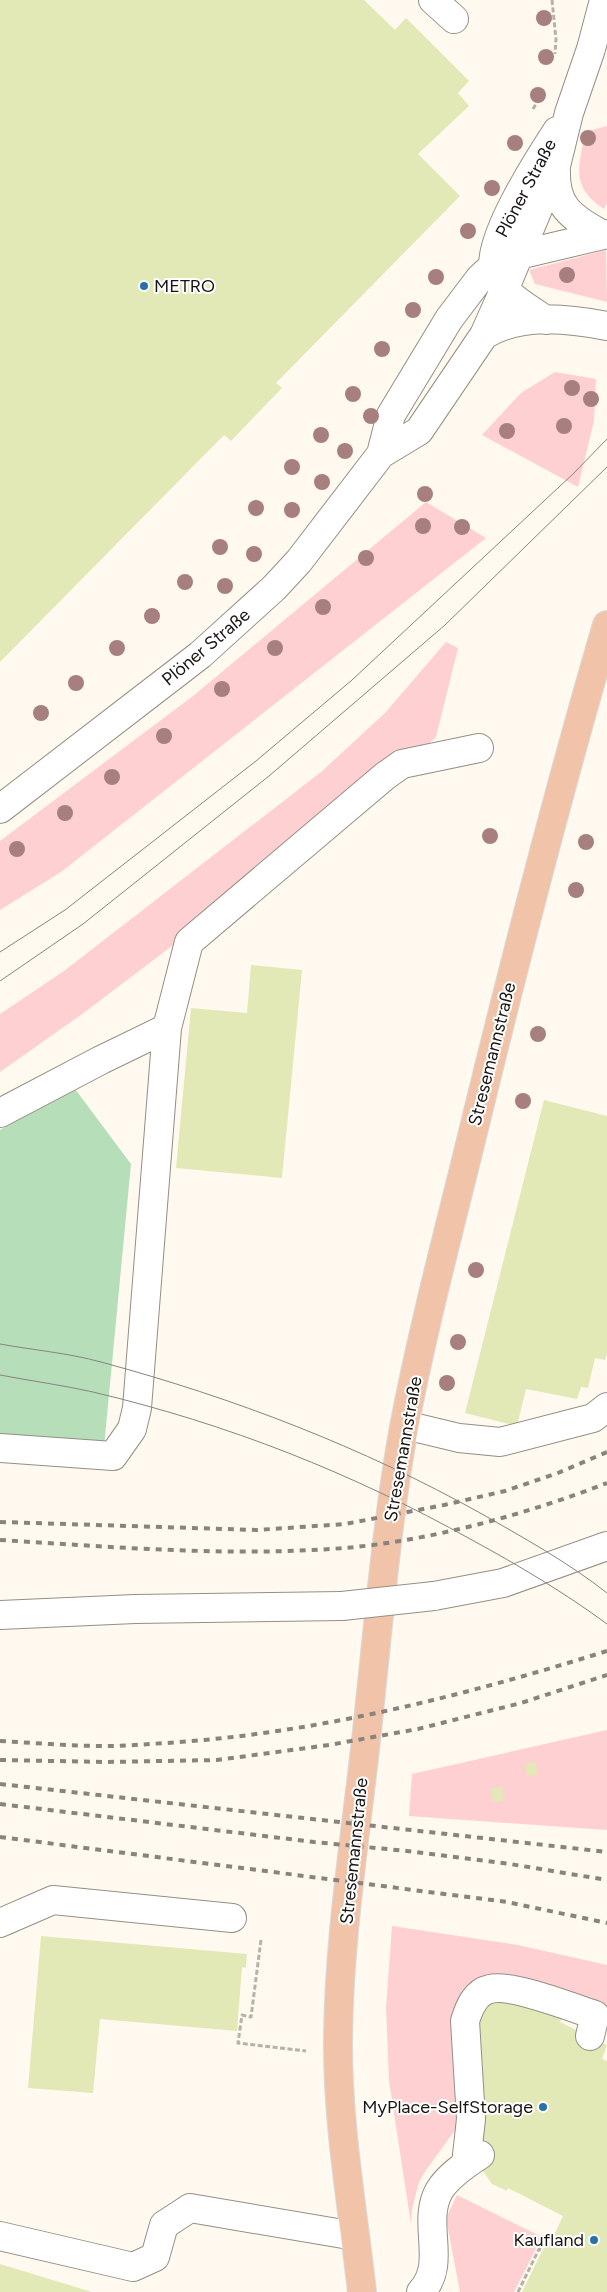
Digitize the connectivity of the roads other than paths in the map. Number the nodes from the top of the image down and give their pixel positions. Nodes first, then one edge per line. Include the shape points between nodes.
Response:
1 (433, 0) edge
2 (604, 0) edge
3 (454, 19) dead end
4 (568, 113) junction
5 (556, 166) junction
6 (605, 234) edge
7 (519, 255) junction
8 (499, 277) junction
9 (546, 320) junction
10 (607, 326) edge
11 (484, 335) junction
12 (381, 454) junction
13 (607, 626) edge
14 (479, 748) dead end
15 (0, 809) edge
16 (167, 1028) junction
17 (0, 1113) edge
18 (607, 1407) edge
19 (405, 1426) junction
20 (0, 1448) edge
21 (607, 1546) edge
22 (0, 1615) edge
23 (232, 1918) dead end
24 (0, 1923) edge
25 (590, 2036) dead end
26 (0, 2236) edge
27 (355, 2236) junction
28 (362, 2292) edge
29 (422, 2292) edge

1 - 3 street
2 - 4 street, Plöner Straße
4 - 5 street, Plöner Straße
4 - 8 street, Plöner Straße via 533,168 495,245
5 - 6 street, Plöner Straße via 555,186 566,209 582,223
5 - 7 street, Plöner Straße
6 - 7 street, Plöner Straße
7 - 8 street, Plöner Straße
8 - 9 street
8 - 11 street, Plöner Straße
8 - 12 street, Plöner Straße via 480,278 449,319 391,415
9 - 10 street, Plöner Straße
9 - 11 street, Plöner Straße via 507,323
11 - 12 street, Plöner Straße via 419,431
12 - 15 street, Plöner Straße via 299,561 274,588 200,655
13 - 19 main road, Stresemannstraße via 531,897 440,1268
14 - 16 street via 402,764 189,942
16 - 17 street
16 - 20 street via 137,1408 132,1429 113,1456
18 - 19 street via 593,1418 500,1442 459,1438
19 - 27 main road, Stresemannstraße via 392,1507 342,1974 338,2049
21 - 22 street, bridge via 503,1583 434,1596 342,1606
23 - 24 street via 53,1900
25 - 29 street via 595,2015 508,1988 490,1988 469,2006 466,2021 473,2159 440,2189 435,2200 431,2214 434,2271
26 - 27 street via 133,2267 155,2257 164,2225 190,2208
27 - 28 main road, Stresemannstraße

